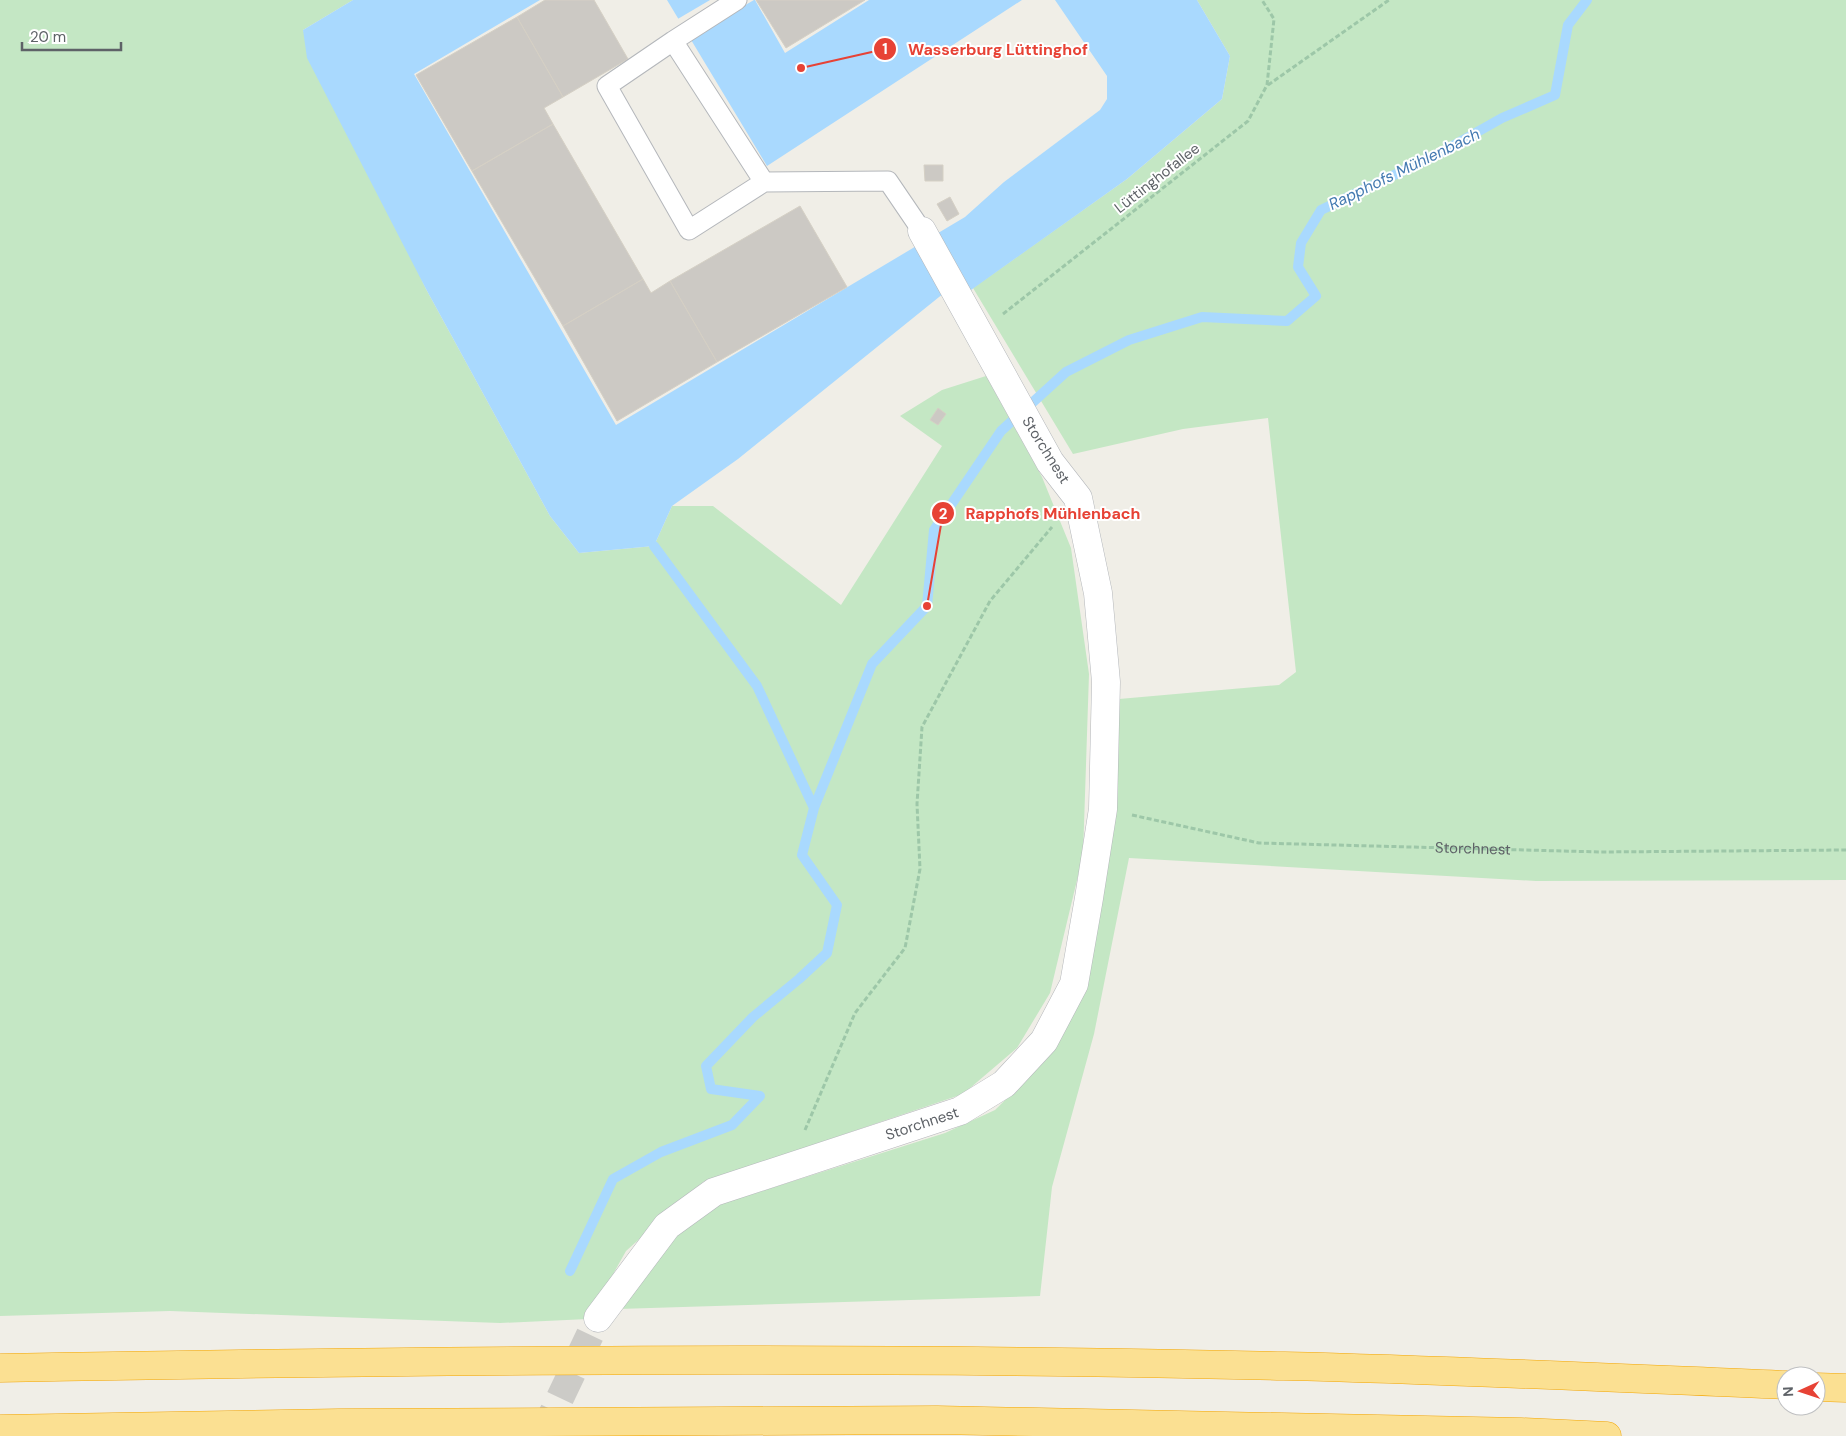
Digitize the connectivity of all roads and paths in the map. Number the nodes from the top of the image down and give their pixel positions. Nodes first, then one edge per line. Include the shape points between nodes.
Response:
1 (737, 0) edge
2 (1262, 0) edge
3 (1389, 0) edge
4 (676, 39) junction
5 (1267, 85) junction
6 (764, 182) junction
7 (922, 231) joint
8 (981, 335) junction
9 (1078, 498) junction
10 (1103, 809) junction
11 (1846, 850) edge
12 (788, 1167) junction
13 (598, 1318) tunnel mouth
14 (0, 1368) edge
15 (1776, 1385) edge
16 (1826, 1387) edge
17 (1846, 1388) edge
18 (0, 1429) edge
19 (1607, 1436) edge

1 - 4 lane
2 - 5 path, Lüttinghofallee via 1274,19
3 - 5 path
4 - 6 lane
4 - 6 lane via 607,86 689,230
5 - 8 path, Lüttinghofallee via 1248,121 1004,313
6 - 7 lane via 888,181
7 - 8 street, Storchnest
8 - 9 street, Storchnest via 1050,462
9 - 10 street, Storchnest via 1098,593 1106,682
9 - 12 path via 990,601 922,726 917,804 920,869 906,948 856,1013
10 - 11 path, Storchnest via 1259,844 1601,852
10 - 12 street, Storchnest via 1074,984 1044,1041 1004,1084 960,1111
12 - 13 street, Storchnest via 714,1192 667,1226
14 - 15 highway via 341,1362 782,1360 1282,1366
16 - 17 highway
18 - 19 highway via 339,1422 937,1420

